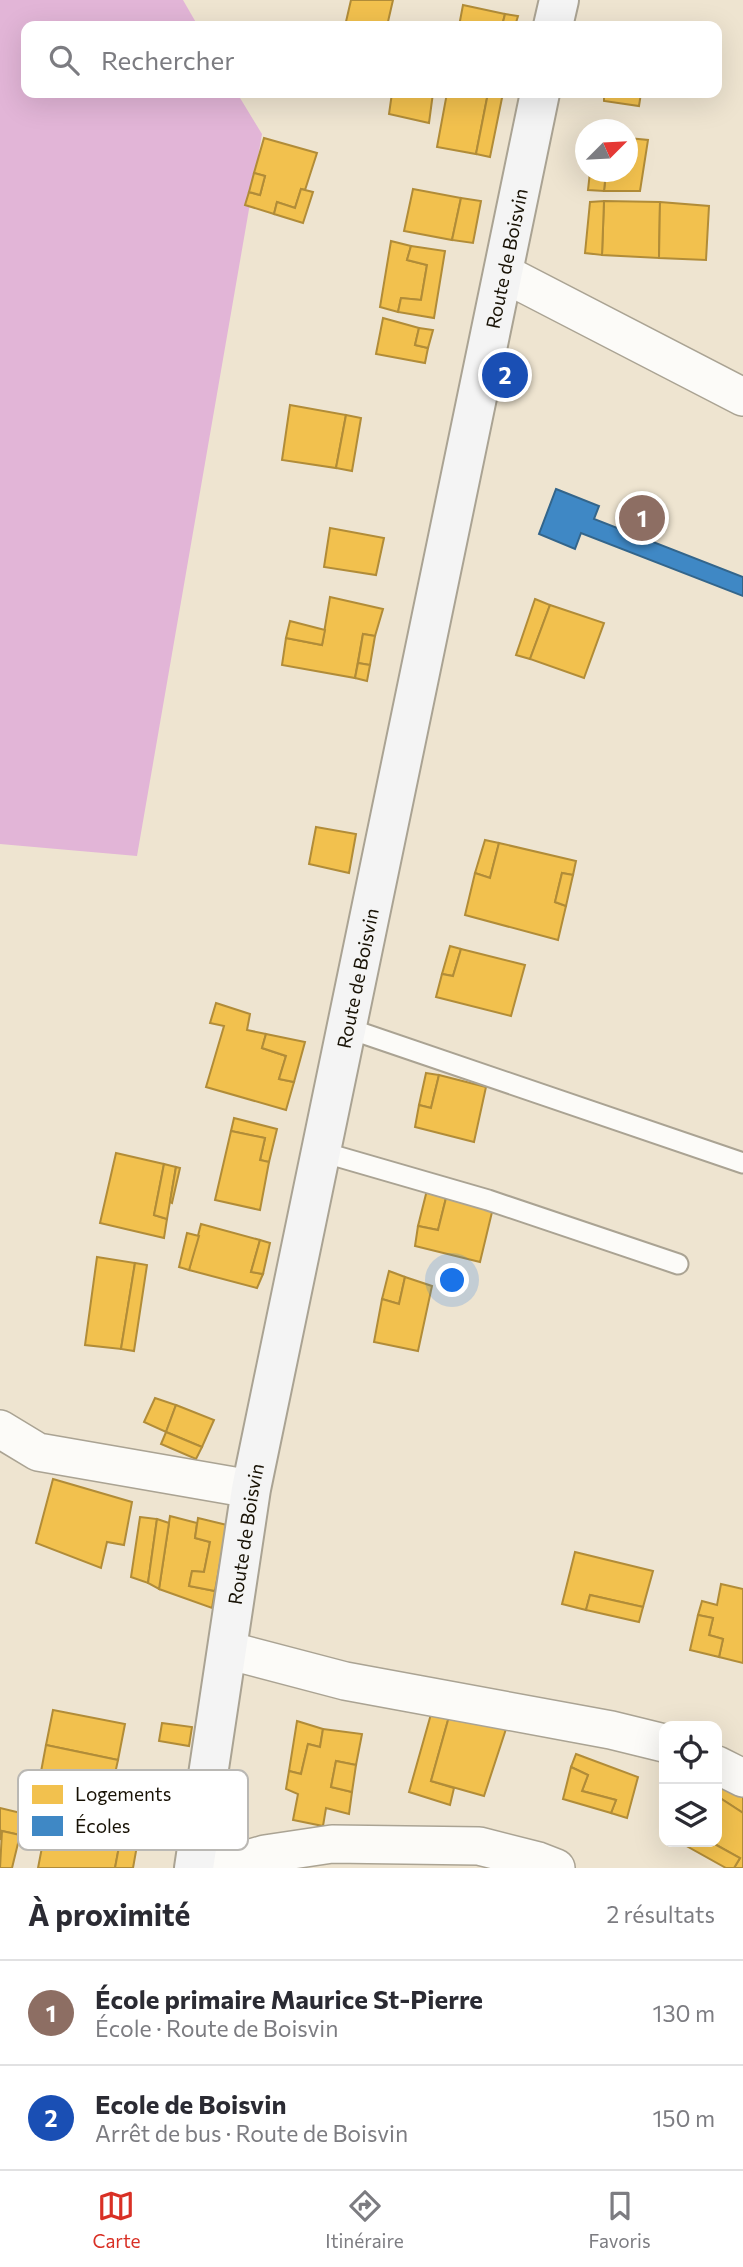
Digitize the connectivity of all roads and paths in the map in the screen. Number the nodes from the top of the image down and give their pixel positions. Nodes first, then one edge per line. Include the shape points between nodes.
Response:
1 (559, 0) edge
2 (555, 21) edge
3 (539, 98) edge
4 (503, 273) junction
5 (743, 397) edge
6 (347, 1028) junction
7 (322, 1152) junction
8 (743, 1163) edge
9 (678, 1264) dead end
10 (0, 1429) edge
11 (251, 1489) junction
12 (227, 1650) junction
13 (659, 1741) edge
14 (722, 1768) edge
15 (209, 1770) edge
16 (743, 1778) edge
17 (197, 1850) edge
18 (194, 1868) edge
19 (217, 1868) edge
20 (556, 1868) edge

1 - 2 main road
3 - 4 main road, Route de Boisvin
4 - 5 street
4 - 6 main road, Route de Boisvin
6 - 7 main road, Route de Boisvin
6 - 8 lane
7 - 9 lane via 488,1200
7 - 11 main road, Route de Boisvin
10 - 11 street via 38,1452
11 - 12 main road, Route de Boisvin
12 - 13 street via 345,1681
12 - 15 main road, Route de Boisvin
14 - 16 street
17 - 18 main road, Route de Boisvin
19 - 20 street via 265,1854 332,1844 479,1846

